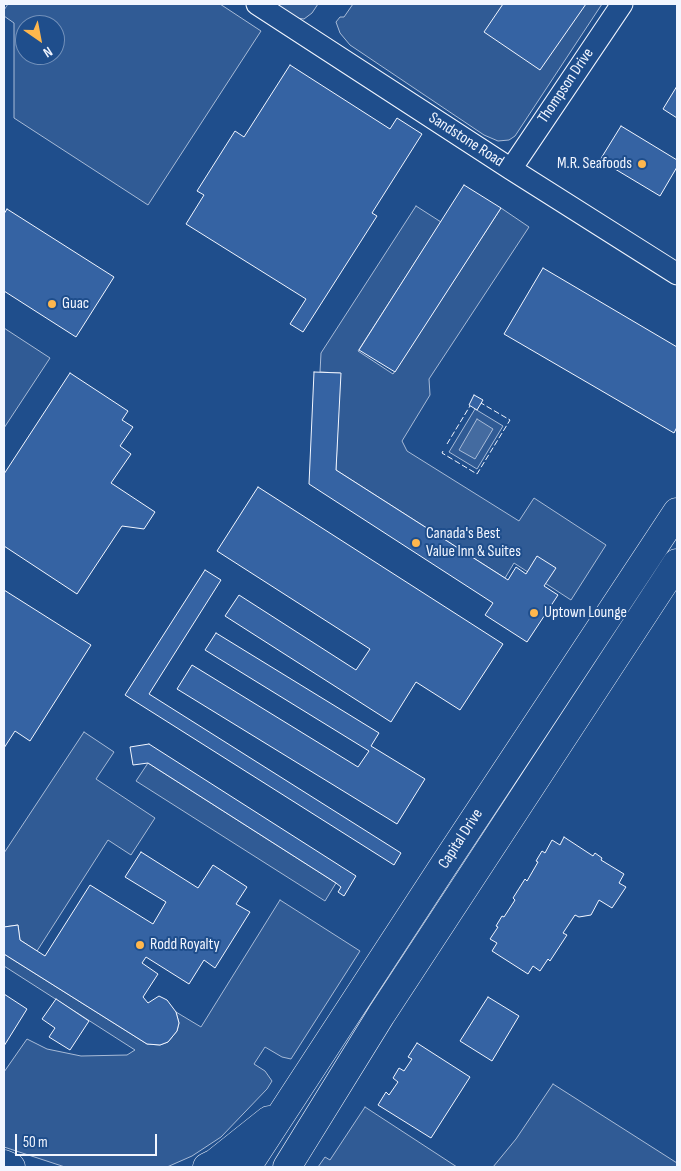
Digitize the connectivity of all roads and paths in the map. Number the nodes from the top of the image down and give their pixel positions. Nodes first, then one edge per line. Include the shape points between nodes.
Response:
1 (257, 4) edge
2 (622, 4) edge
3 (511, 169) junction
4 (677, 274) edge
5 (677, 512) edge
6 (677, 563) edge
7 (288, 1104) junction
8 (4, 1164) edge
9 (11, 1167) edge
10 (207, 1167) edge
11 (247, 1167) edge
12 (287, 1167) edge

1 - 3 street, Sandstone Road
2 - 3 street, Thompson Drive
3 - 4 street, Sandstone Road
5 - 7 main road, Capital Drive
6 - 12 main road, Capital Drive via 386,1007
7 - 10 main road
7 - 11 main road, Capital Drive
8 - 9 main road

